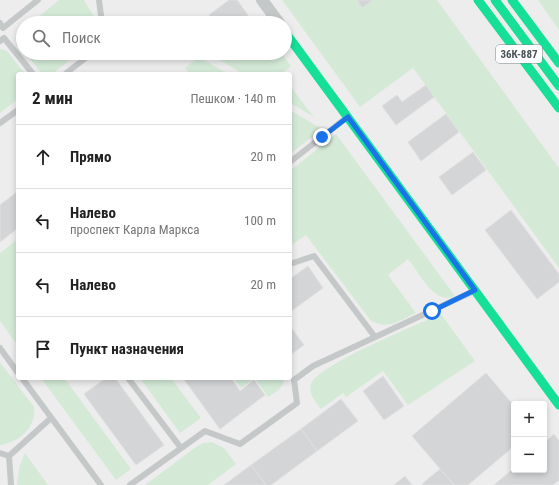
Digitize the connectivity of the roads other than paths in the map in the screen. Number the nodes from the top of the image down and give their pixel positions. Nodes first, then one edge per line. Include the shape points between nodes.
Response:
1 (38, 0) edge
2 (99, 0) edge
3 (262, 0) edge
4 (478, 0) edge
5 (495, 0) edge
6 (512, 0) edge
7 (101, 16) edge
8 (274, 16) edge
9 (2, 25) edge
10 (2, 40) edge
11 (292, 41) edge
12 (16, 55) edge
13 (20, 60) edge
14 (83, 60) edge
15 (559, 63) edge
16 (31, 72) edge
17 (68, 72) edge
18 (559, 86) edge
19 (559, 108) edge
20 (16, 111) edge
21 (348, 117) junction
22 (0, 123) edge
23 (292, 160) edge
24 (292, 263) edge
25 (475, 290) junction
26 (375, 337) junction
27 (0, 348) edge
28 (16, 369) edge
29 (23, 380) edge
30 (130, 380) edge
31 (559, 406) edge
32 (51, 418) junction
33 (181, 448) junction
34 (0, 453) edge
35 (9, 456) junction
36 (11, 485) edge
37 (101, 485) edge
38 (130, 485) edge

1 - 9 lane
2 - 7 lane
3 - 8 street
4 - 19 street, 36К-887
5 - 18 street, 36К-887
6 - 15 street, 36К-887
9 - 10 lane
10 - 12 lane
11 - 21 street
13 - 16 lane
14 - 17 lane
20 - 22 lane
21 - 23 lane
21 - 25 street
24 - 26 lane via 314,256
25 - 26 lane
25 - 31 street
26 - 33 lane via 313,366 294,380 297,403 240,444 205,431
27 - 28 lane
29 - 32 lane
30 - 33 lane
32 - 35 lane
32 - 37 lane
33 - 38 lane
34 - 35 lane
35 - 36 lane

